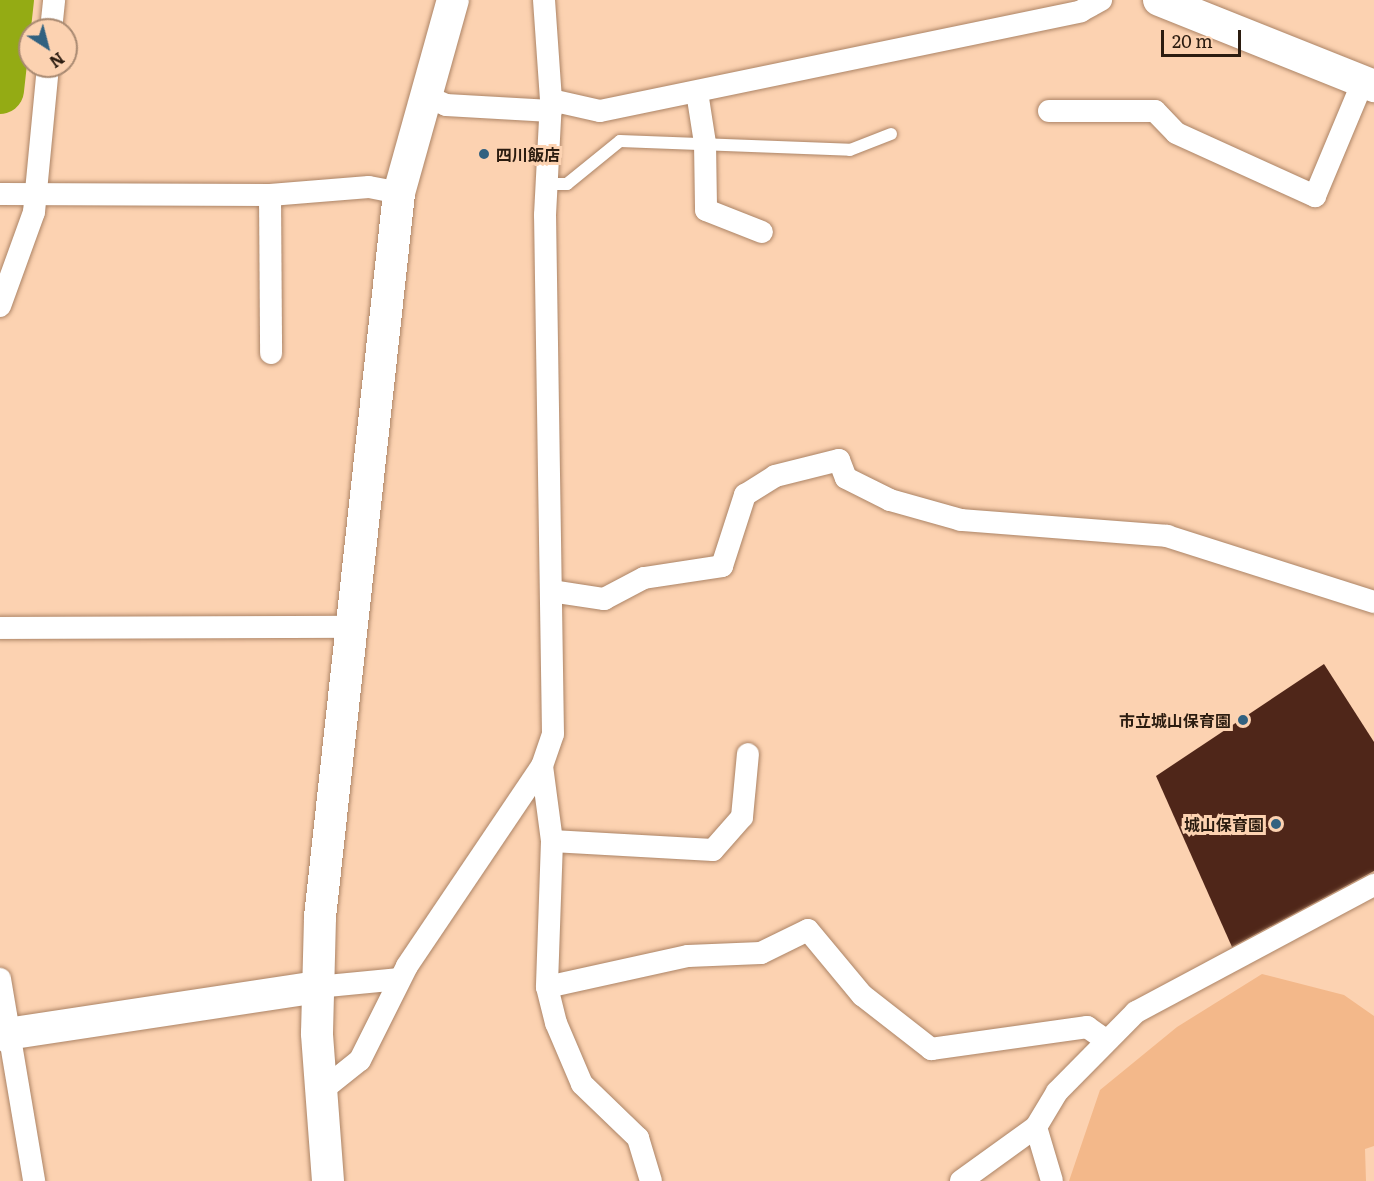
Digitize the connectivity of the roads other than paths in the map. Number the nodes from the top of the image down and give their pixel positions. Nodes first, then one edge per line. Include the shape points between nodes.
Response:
1 (54, 0) edge
2 (453, 0) edge
3 (544, 0) edge
4 (1101, 0) edge
5 (1159, 0) edge
6 (52, 18) edge
7 (46, 78) edge
8 (1369, 83) edge
9 (697, 92) junction
10 (426, 96) junction
11 (551, 105) junction
12 (1049, 111) dead end
13 (891, 134) dead end
14 (705, 143) junction
15 (546, 184) junction
16 (32, 193) junction
17 (399, 193) junction
18 (0, 194) edge
19 (270, 195) junction
20 (762, 232) dead end
21 (0, 306) edge
22 (271, 353) dead end
23 (551, 591) junction
24 (1374, 602) edge
25 (351, 627) junction
26 (0, 628) edge
27 (748, 754) dead end
28 (542, 766) junction
29 (552, 841) junction
30 (1374, 885) edge
31 (0, 979) edge
32 (400, 979) junction
33 (317, 987) junction
34 (548, 987) junction
35 (5, 1035) edge
36 (1107, 1041) junction
37 (320, 1092) junction
38 (1036, 1127) junction
39 (34, 1181) edge
40 (328, 1181) edge
41 (651, 1181) edge
42 (961, 1181) edge
43 (1052, 1181) edge

1 - 6 street
2 - 10 street
3 - 11 street
4 - 9 street via 1081,11
5 - 8 street
7 - 16 street
8 - 12 street via 1315,196 1176,132 1155,111
9 - 11 street via 600,111
9 - 14 street
10 - 11 street via 446,105
10 - 17 street
11 - 15 street
13 - 14 lane via 850,150
14 - 15 lane via 621,141 567,184
14 - 20 street via 706,210
15 - 23 street
16 - 18 street
16 - 19 street
16 - 21 street
17 - 19 street via 369,187
17 - 25 street
19 - 22 street
23 - 24 street via 604,599 644,578 722,566 745,495 776,476 840,460 846,478 890,500 961,520 1167,536
23 - 28 street via 554,734
25 - 26 street
25 - 33 street
27 - 29 street via 742,818 713,850 691,853
28 - 29 street
28 - 32 street
29 - 34 street
30 - 36 street via 1136,1012
31 - 35 street
32 - 33 street
32 - 37 street via 360,1060
33 - 35 street
33 - 37 street
34 - 36 street via 688,956 762,953 808,930 862,995 931,1049 1087,1027
34 - 41 street via 582,1084 638,1138
35 - 39 street
36 - 38 street via 1056,1092
37 - 40 street
38 - 42 street
38 - 43 street

